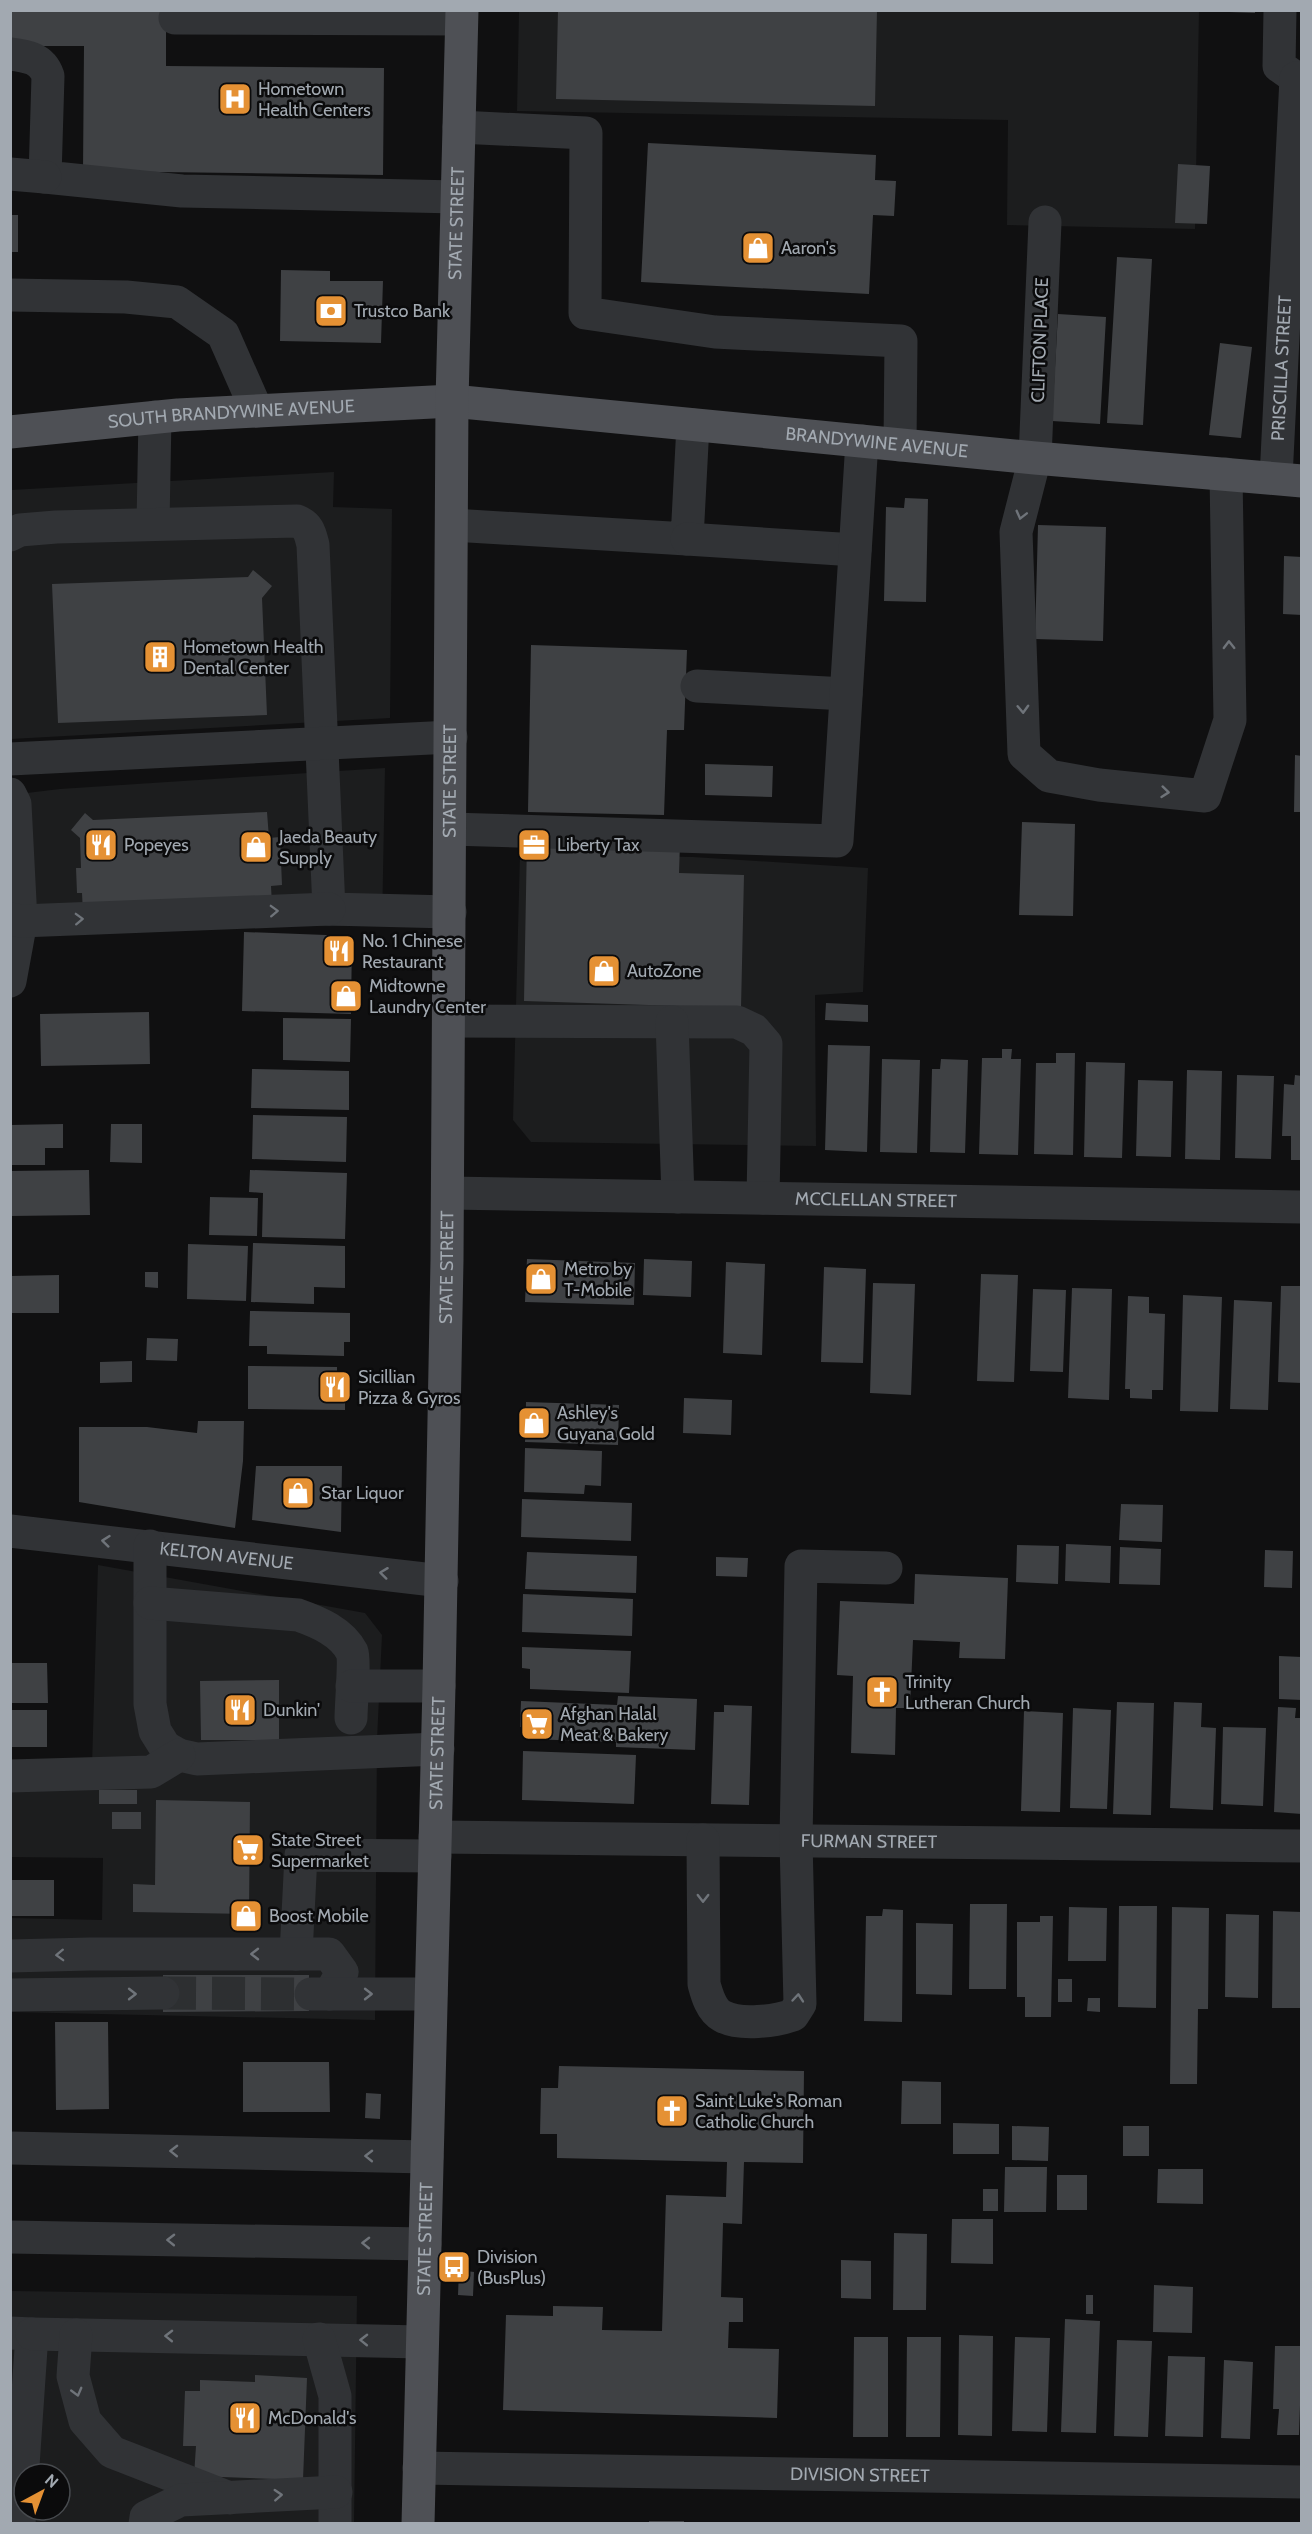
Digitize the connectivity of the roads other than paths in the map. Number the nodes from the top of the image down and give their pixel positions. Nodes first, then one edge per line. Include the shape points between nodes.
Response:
1 (1280, 10) edge
2 (461, 15) edge
3 (175, 18) dead end
4 (10, 54) edge
5 (1299, 77) edge
6 (459, 127) junction
7 (10, 174) edge
8 (45, 177) junction
9 (457, 197) junction
10 (1045, 222) dead end
11 (10, 295) edge
12 (452, 401) junction
13 (257, 411) junction
14 (155, 417) junction
15 (693, 425) junction
16 (10, 432) edge
17 (862, 441) junction
18 (900, 445) junction
19 (1035, 458) junction
20 (1226, 474) junction
21 (1289, 480) edge
22 (153, 524) junction
23 (452, 525) junction
24 (10, 535) edge
25 (687, 539) junction
26 (855, 550) junction
27 (697, 686) dead end
28 (846, 694) junction
29 (451, 738) junction
30 (322, 744) junction
31 (10, 759) edge
32 (10, 794) edge
33 (450, 829) junction
34 (329, 909) junction
35 (450, 912) junction
36 (16, 920) edge
37 (11, 971) edge
38 (449, 1021) junction
39 (672, 1022) junction
40 (448, 1193) junction
41 (678, 1197) junction
42 (763, 1198) junction
43 (1302, 1207) edge
44 (10, 1531) edge
45 (150, 1546) junction
46 (303, 1563) junction
47 (886, 1568) dead end
48 (442, 1581) junction
49 (150, 1603) junction
50 (298, 1615) junction
51 (439, 1686) junction
52 (438, 1749) junction
53 (179, 1755) junction
54 (10, 1776) edge
55 (703, 1839) junction
56 (796, 1840) junction
57 (435, 1846) junction
58 (1302, 1846) edge
59 (296, 1954) junction
60 (10, 1956) edge
61 (163, 1994) tunnel mouth
62 (431, 1994) junction
63 (10, 1995) edge
64 (10, 2148) edge
65 (427, 2157) junction
66 (10, 2237) edge
67 (425, 2244) junction
68 (21, 2333) edge
69 (76, 2335) junction
70 (319, 2339) junction
71 (422, 2342) junction
72 (419, 2468) junction
73 (1302, 2482) edge
74 (230, 2498) junction
75 (335, 2508) edge
76 (19, 2523) edge
77 (145, 2523) edge
78 (418, 2523) edge

1 - 5 street via 1279,66
2 - 3 street
2 - 6 main road, STATE STREET
4 - 8 street via 35,58 48,76
5 - 21 street, PRISCILLA STREET
6 - 9 main road, STATE STREET
6 - 18 street via 586,134 585,313 715,332 901,341
7 - 8 street
8 - 9 street via 182,191
9 - 12 main road, STATE STREET
10 - 19 street, CLIFTON PLACE
11 - 13 street via 177,302 223,334
12 - 13 main road, SOUTH BRANDYWINE AVENUE
12 - 15 main road, BRANDYWINE AVENUE
12 - 23 main road, STATE STREET
13 - 14 main road, SOUTH BRANDYWINE AVENUE
14 - 16 main road, SOUTH BRANDYWINE AVENUE
14 - 22 street
15 - 17 main road, BRANDYWINE AVENUE
15 - 25 street
17 - 18 main road, BRANDYWINE AVENUE
17 - 26 street
18 - 19 main road, BRANDYWINE AVENUE
19 - 20 main road, BRANDYWINE AVENUE
19 -> 20 street, CLIFTON PLACE via 1016,532 1024,754 1049,776 1205,796 1230,720
20 - 21 main road, BRANDYWINE AVENUE
22 - 24 street via 56,526
22 - 30 street via 297,521 309,529 313,545
23 - 25 street
23 - 29 main road, STATE STREET
25 - 26 street
26 - 28 street
27 - 28 street
28 - 33 street via 837,842
29 - 30 street
29 - 33 main road, STATE STREET
30 - 31 street
30 - 34 street
32 - 36 street via 15,804
33 - 35 main road, STATE STREET
34 - 35 street
36 -> 34 street
35 - 38 main road, STATE STREET
36 - 37 street
38 - 39 street
38 - 40 main road, STATE STREET
39 - 41 street
39 - 42 street via 737,1022 754,1030 766,1044
40 - 41 street, MCCLELLAN STREET
40 - 48 main road, STATE STREET
41 - 42 street, MCCLELLAN STREET
42 - 43 street, MCCLELLAN STREET
45 -> 44 street, KELTON AVENUE
45 - 46 street, KELTON AVENUE
45 - 49 street
48 -> 46 street, KELTON AVENUE
46 - 50 street
47 - 56 street via 801,1566
48 - 51 main road, STATE STREET
49 - 50 street
49 - 53 street via 150,1704 154,1731 165,1747
50 - 51 street via 338,1635 353,1654 351,1702
51 - 52 main road, STATE STREET
52 - 53 street via 197,1759
52 - 57 main road, STATE STREET
53 - 54 street via 151,1772
55 - 56 street, FURMAN STREET
55 -> 56 street via 704,1984 708,2000 722,2016 775,2022 794,2015 800,2004
55 - 57 street, FURMAN STREET
56 - 58 street, FURMAN STREET
57 - 59 street, FURMAN STREET via 301,1855
57 - 62 main road, STATE STREET
59 -> 60 street
59 -> 62 street via 329,1954 342,1972 319,1994
63 -> 61 street
62 - 65 main road, STATE STREET
65 -> 64 street
65 - 67 main road, STATE STREET
67 -> 66 street
67 - 71 main road, STATE STREET
68 - 69 street
68 - 76 street
70 -> 69 street
69 -> 74 street via 73,2376 85,2421 112,2452
71 -> 70 street
70 - 75 street via 335,2396
71 - 72 main road, STATE STREET
72 - 73 street, DIVISION STREET
72 - 78 main road, STATE STREET
74 -> 75 street
74 - 77 street via 181,2500 146,2517

